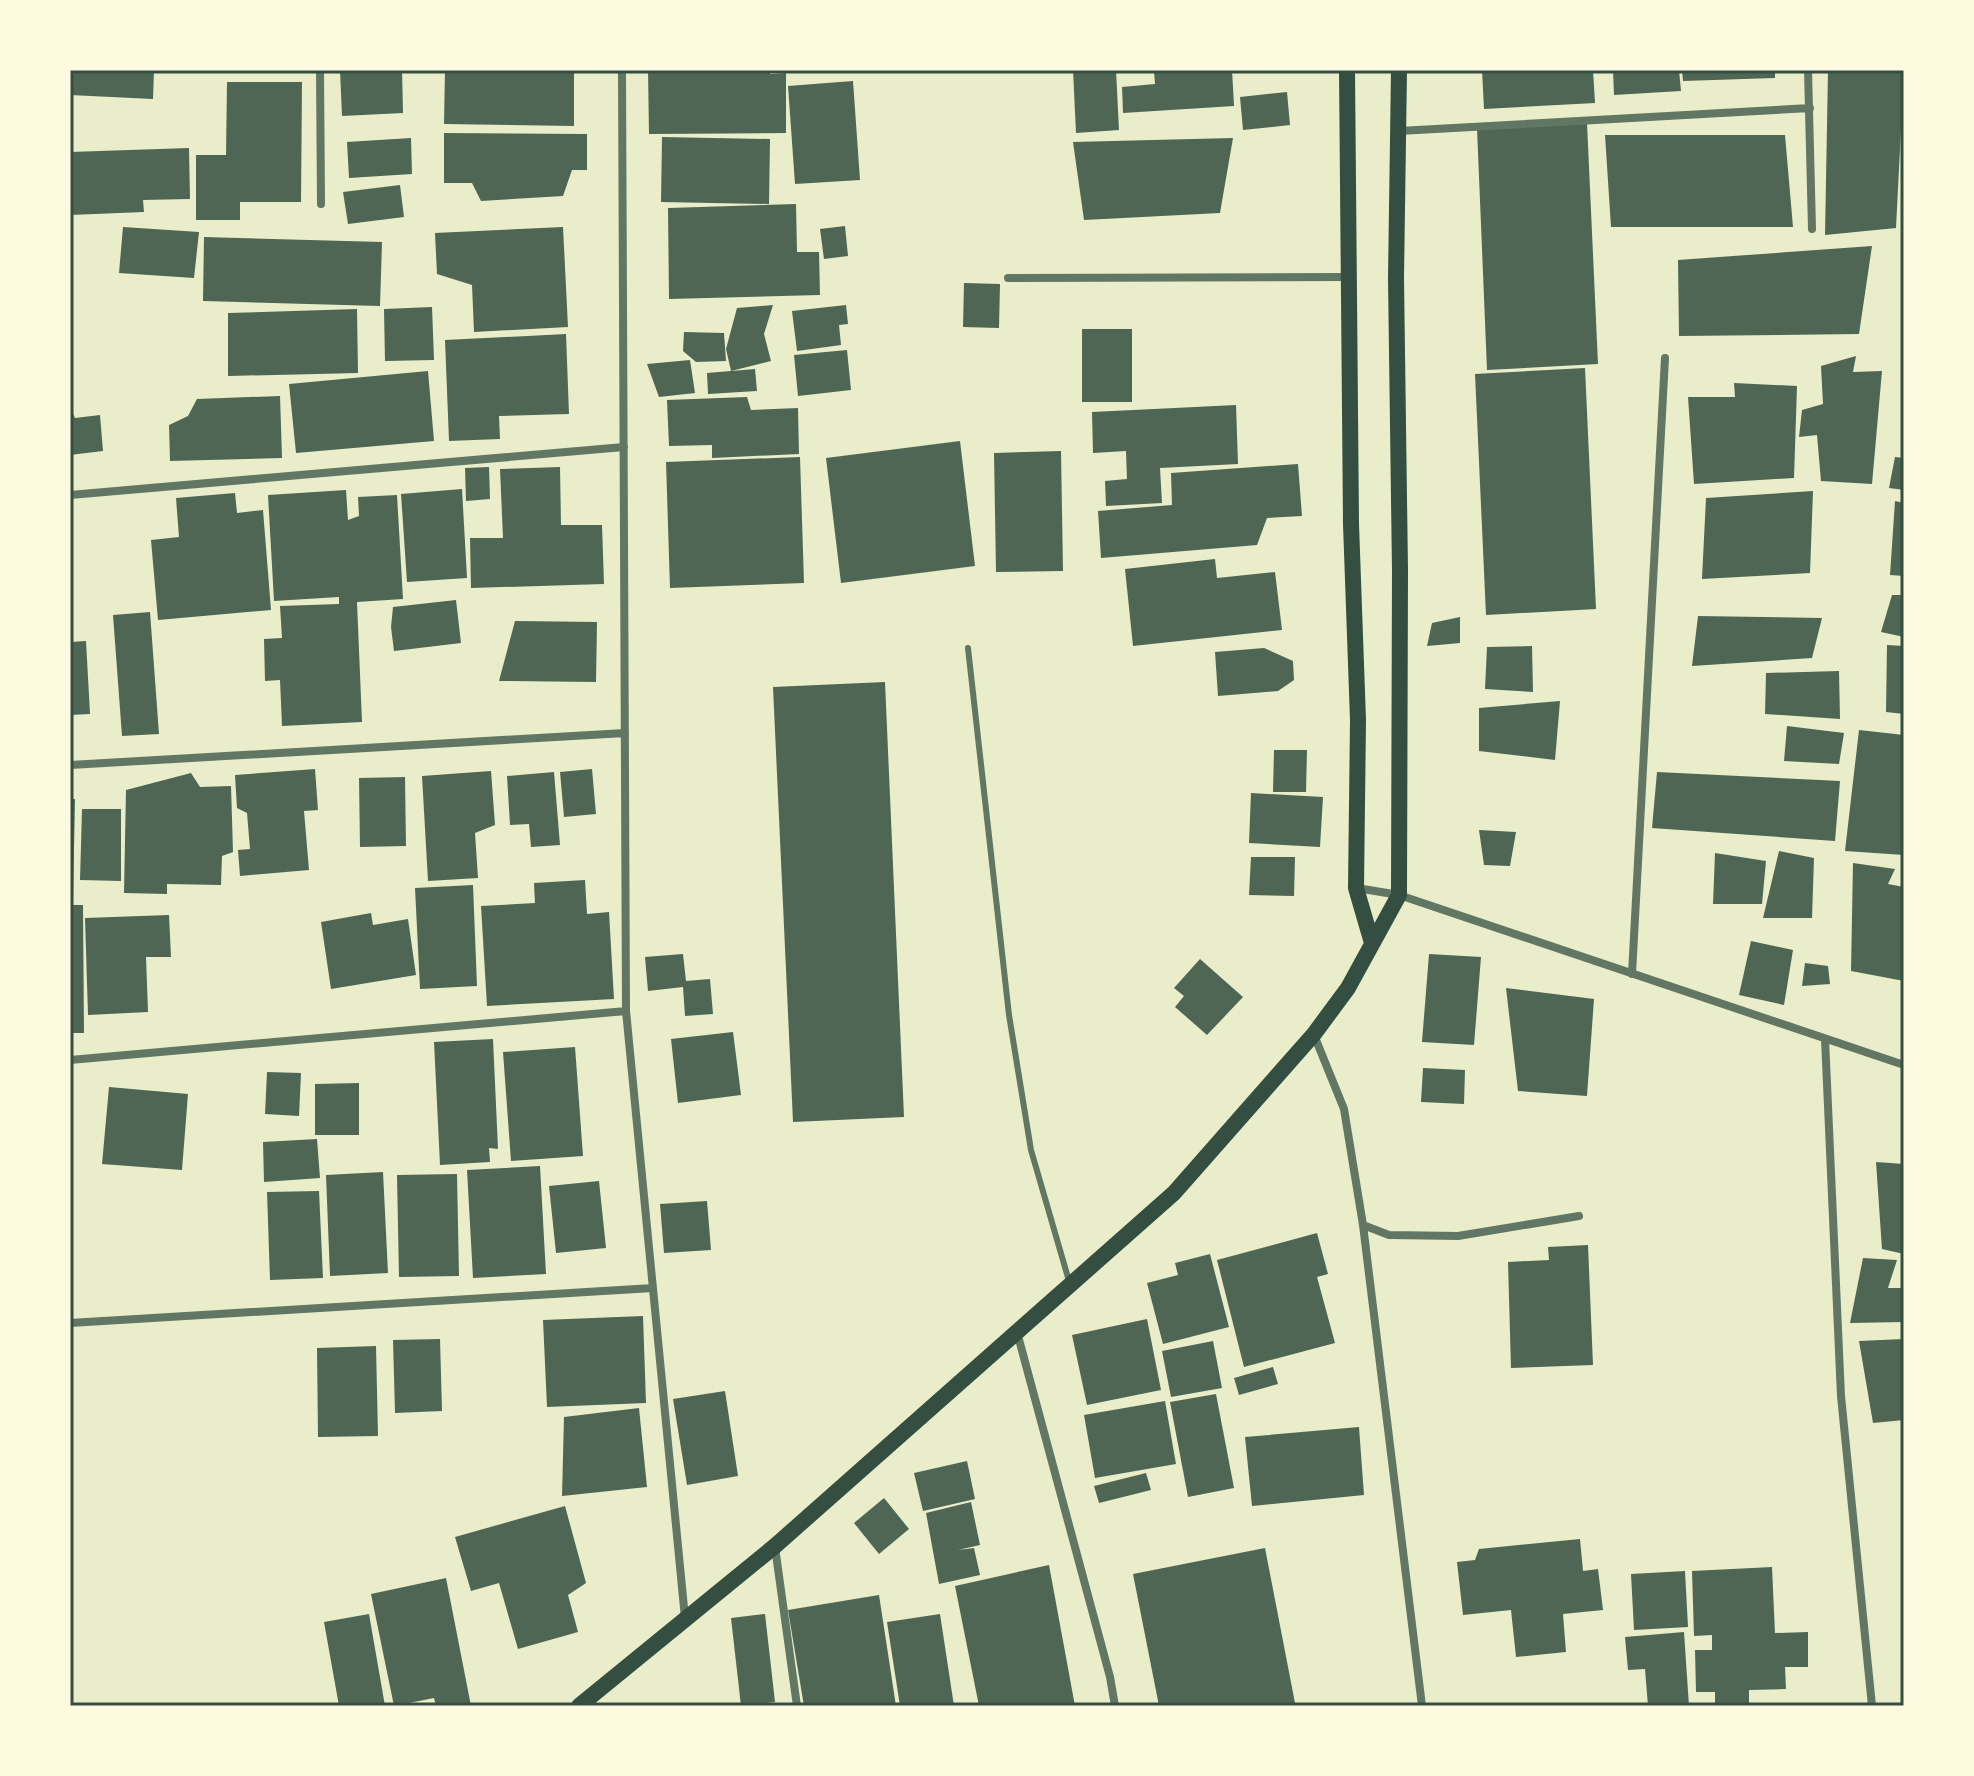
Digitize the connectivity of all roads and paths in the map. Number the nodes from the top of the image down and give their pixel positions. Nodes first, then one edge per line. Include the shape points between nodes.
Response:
1 (320, 70) edge
2 (622, 70) edge
3 (1347, 70) edge
4 (1399, 70) edge
5 (1808, 70) edge
6 (1810, 108) junction
7 (1399, 131) junction
8 (321, 204) dead end
9 (1812, 229) dead end
10 (1349, 277) junction
11 (1008, 278) dead end
12 (1665, 358) dead end
13 (624, 447) junction
14 (70, 495) edge
15 (968, 648) dead end
16 (625, 733) junction
17 (70, 765) edge
18 (1356, 888) junction
19 (1399, 895) junction
20 (1372, 943) junction
21 (1632, 974) junction
22 (626, 1011) junction
23 (1314, 1034) junction
24 (1825, 1039) junction
25 (70, 1060) edge
26 (1904, 1065) edge
27 (1579, 1216) dead end
28 (1363, 1225) junction
29 (1070, 1284) junction
30 (653, 1288) junction
31 (70, 1323) edge
32 (1017, 1332) junction
33 (775, 1546) junction
34 (686, 1620) junction
35 (579, 1706) edge
36 (797, 1706) edge
37 (1115, 1706) edge
38 (1422, 1706) edge
39 (1872, 1706) edge

1 - 8 street
2 - 13 street
3 - 10 main road
4 - 7 main road
5 - 6 street
6 - 7 street
6 - 9 street
7 - 19 main road
10 - 11 street
10 - 18 main road
12 - 21 street
13 - 14 street
13 - 16 street
15 - 29 lane via 1009,1015 1031,1150
16 - 17 street
16 - 22 street
18 - 19 street
18 - 20 main road
19 - 20 main road
19 - 21 street
20 - 23 main road
21 - 24 street
22 - 25 street
22 - 30 street
23 - 28 street via 1344,1109
23 - 29 main road via 1174,1193
24 - 26 street
24 - 39 street via 1841,1396
27 - 28 street via 1458,1236 1389,1235
28 - 38 street
29 - 32 main road
30 - 31 street
30 - 34 street
32 - 33 main road
32 - 37 street
33 - 34 main road
33 - 36 street
34 - 35 main road

